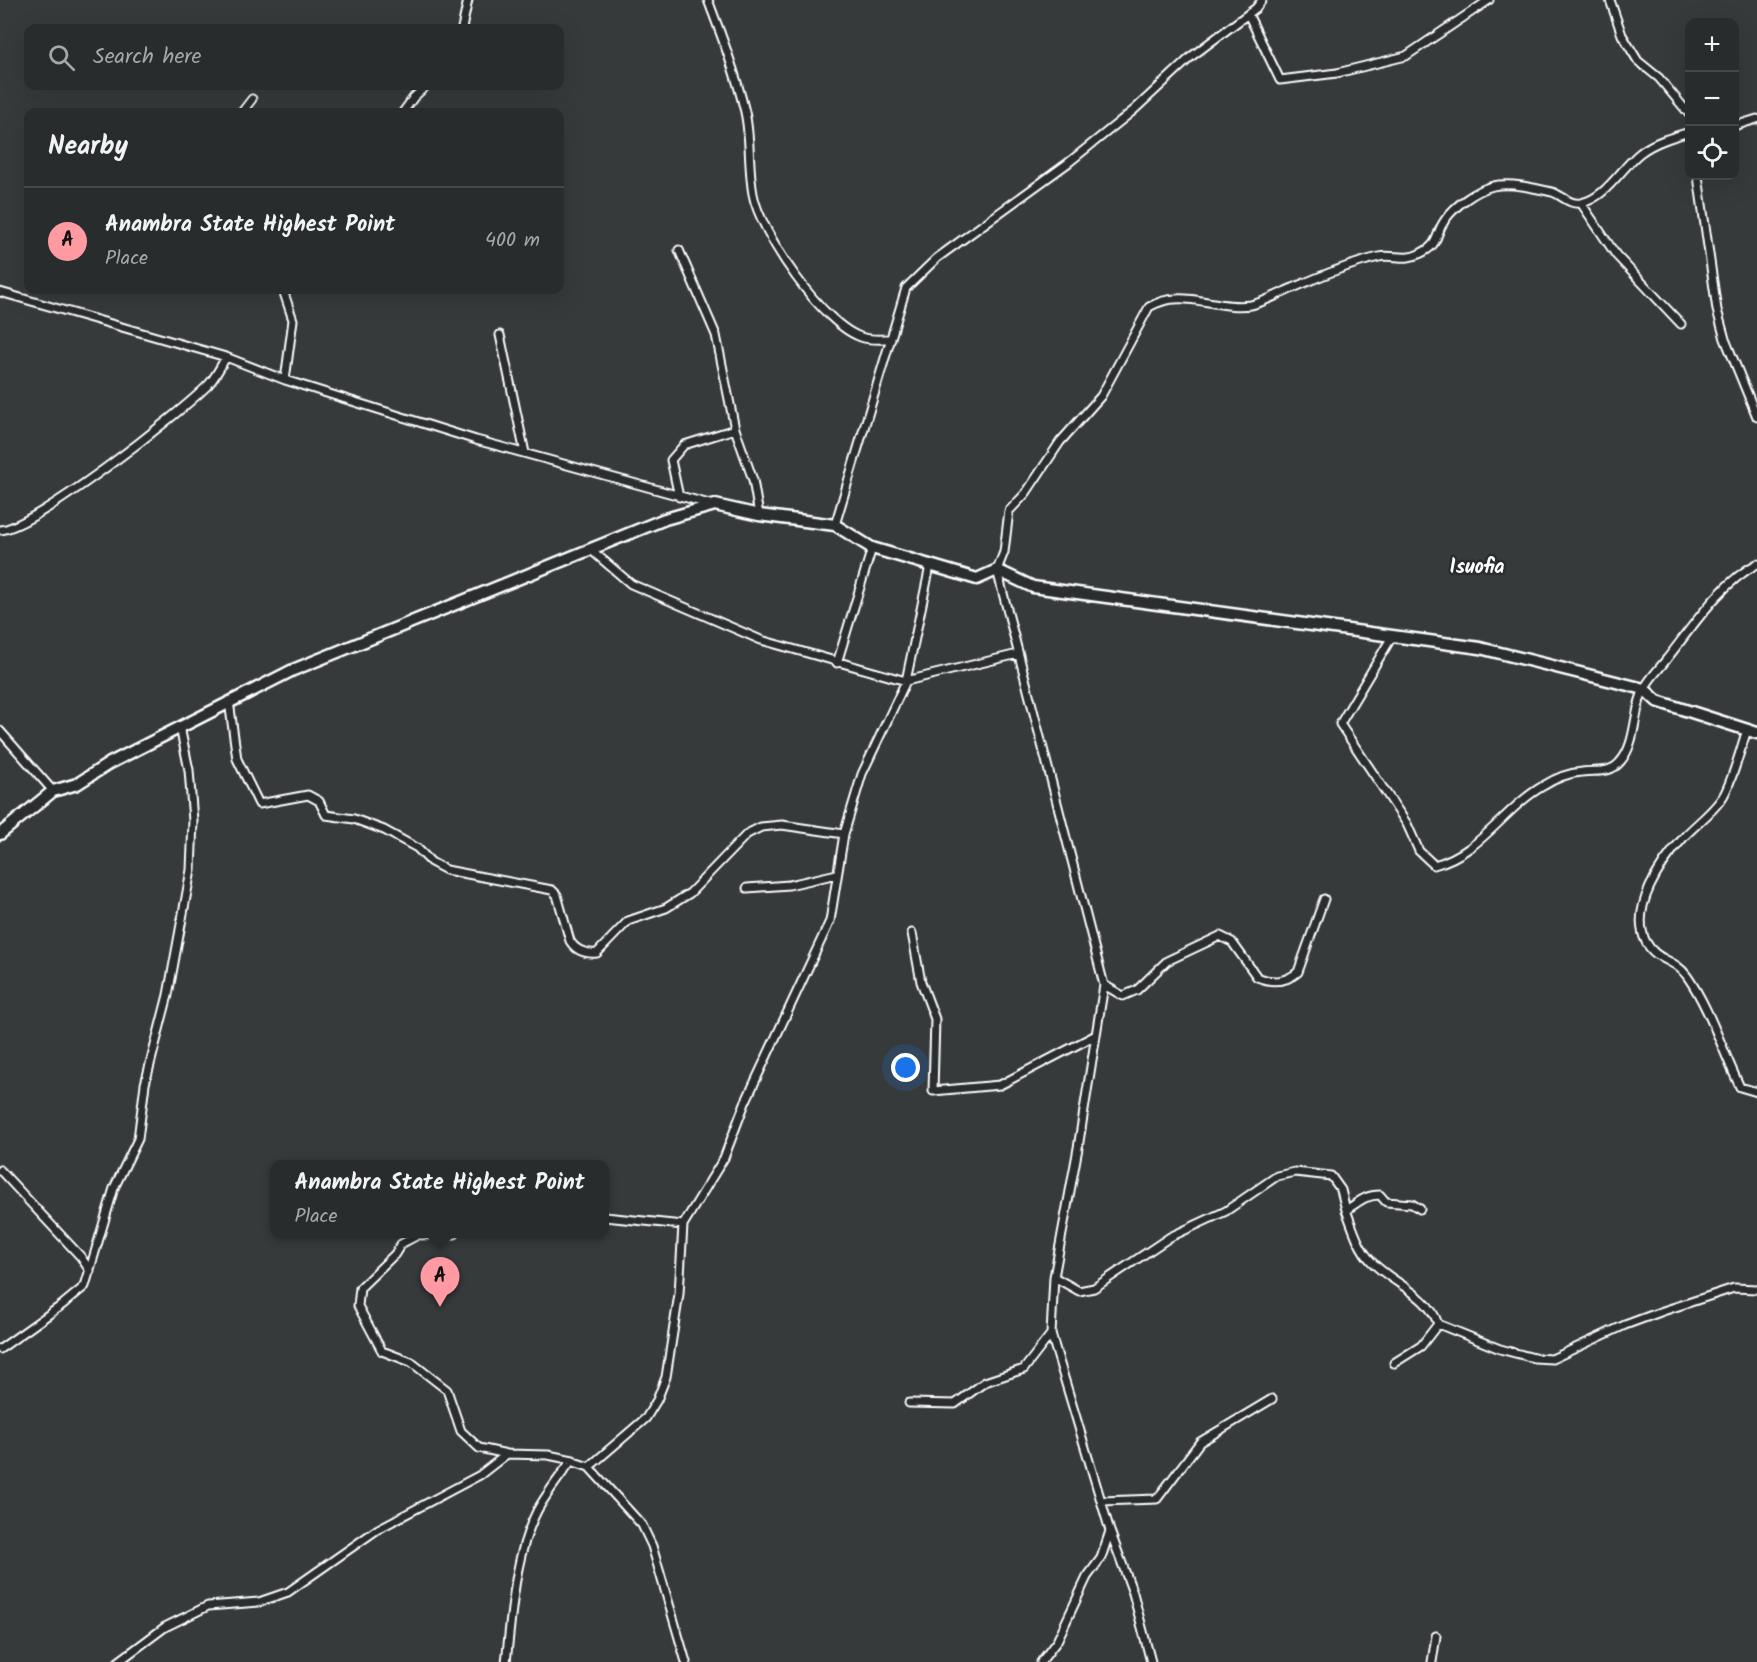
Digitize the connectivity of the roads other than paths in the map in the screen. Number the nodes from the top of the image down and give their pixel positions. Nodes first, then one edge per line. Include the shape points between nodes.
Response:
1 (468, 0) edge
2 (708, 0) edge
3 (1262, 0) edge
4 (1489, 0) edge
5 (1610, 0) edge
6 (1248, 14) junction
7 (463, 24) edge
8 (422, 90) edge
9 (252, 99) dead end
10 (245, 108) edge
11 (406, 108) edge
12 (1685, 111) edge
13 (1757, 119) edge
14 (1739, 124) edge
15 (1685, 134) edge
16 (1699, 180) edge
17 (1581, 203) junction
18 (679, 250) dead end
19 (0, 292) edge
20 (284, 294) edge
21 (1681, 324) dead end
22 (500, 335) dead end
23 (891, 339) junction
24 (226, 357) junction
25 (285, 381) junction
26 (1757, 417) edge
27 (735, 429) junction
28 (525, 453) junction
29 (679, 497) junction
30 (715, 505) junction
31 (759, 515) junction
32 (835, 525) junction
33 (0, 530) edge
34 (872, 548) junction
35 (590, 549) junction
36 (1757, 564) edge
37 (930, 566) junction
38 (997, 570) junction
39 (1393, 635) junction
40 (1018, 654) junction
41 (837, 663) junction
42 (906, 681) junction
43 (1644, 689) junction
44 (229, 701) junction
45 (180, 727) junction
46 (0, 731) edge
47 (1752, 732) edge
48 (53, 792) junction
49 (0, 834) edge
50 (844, 834) junction
51 (837, 874) junction
52 (747, 888) dead end
53 (1324, 899) dead end
54 (912, 933) dead end
55 (1104, 985) junction
56 (1094, 1036) junction
57 (1757, 1092) edge
58 (0, 1170) edge
59 (1420, 1209) dead end
60 (1346, 1210) junction
61 (609, 1217) edge
62 (683, 1225) junction
63 (412, 1238) edge
64 (90, 1271) junction
65 (1054, 1277) junction
66 (1757, 1289) edge
67 (1438, 1324) junction
68 (1051, 1334) junction
69 (0, 1349) edge
70 (1394, 1363) dead end
71 (1272, 1399) dead end
72 (909, 1403) dead end
73 (507, 1454) junction
74 (571, 1461) junction
75 (589, 1467) junction
76 (1101, 1501) junction
77 (1110, 1531) junction
78 (1436, 1636) dead end
79 (118, 1662) edge
80 (506, 1662) edge
81 (686, 1662) edge
82 (1041, 1662) edge
83 (1151, 1662) edge
84 (1432, 1662) edge

1 - 7 street
2 - 23 street via 745,115 753,195 768,232 803,287 835,322 863,338
3 - 6 street
4 - 6 street via 1406,56 1337,73 1280,80
5 - 12 street via 1622,35 1638,61 1659,78
6 - 23 street via 1192,56 1068,163 917,276 906,288
8 - 11 street
9 - 10 street
13 - 14 street
15 - 17 street via 1647,148 1597,196
16 - 26 street via 1717,310
17 - 21 street via 1616,255
17 - 38 street via 1568,201 1554,192 1496,185 1484,189 1445,219 1437,242 1418,255 1381,256 1320,276 1255,304 1240,306 1171,298 1149,307 1101,396 1060,442 1009,511 1004,552
18 - 27 street via 716,335
19 - 24 street
20 - 25 street via 293,320
22 - 28 street
23 - 32 street
24 - 25 street
24 - 33 street via 211,382 166,422 53,504 10,530
25 - 28 street
27 - 29 street via 684,445 671,460
27 - 31 street via 753,480
28 - 29 street via 613,475
29 - 30 street
30 - 31 main road
30 - 35 main road via 665,519
31 - 32 main road
32 - 34 main road
34 - 37 main road
34 - 41 street
35 - 41 street via 631,584 761,640
35 - 44 main road via 321,658
36 - 43 street via 1733,581 1697,619
37 - 38 main road via 976,579
37 - 42 street
38 - 39 main road via 1034,587
38 - 40 street
39 - 43 main road via 1521,657
39 - 43 street via 1340,724 1407,824 1419,851 1434,865 1452,860 1476,845 1544,785 1581,772 1609,770 1619,764 1627,753
40 - 42 street
40 - 55 street
41 - 42 street
42 - 50 street via 862,774
43 - 47 main road via 1657,701
44 - 45 main road
44 - 50 street via 237,759 259,804 313,796 326,815 354,819 384,830 446,870 552,890 573,947 584,952 597,953 628,921 666,908 690,893 732,846 761,827 802,826
45 - 48 main road via 76,784
45 - 64 street via 189,770 193,821 191,870 168,995 145,1084 138,1139 114,1188
46 - 48 street
47 - 57 street via 1728,789 1676,847 1640,914 1646,941 1655,956 1674,963 1692,984 1740,1087
48 - 49 main road
50 - 51 street
51 - 52 street via 789,885
51 - 62 street via 830,921 745,1103 724,1158
53 - 55 street via 1298,972 1291,979 1278,982 1257,977 1232,942 1220,936 1167,961 1137,990 1123,996
54 - 56 street via 921,982 935,1019 933,1091 1000,1086
55 - 56 street
56 - 65 street
58 - 64 street
59 - 60 street via 1412,1204 1386,1203 1380,1195 1371,1195
60 - 65 street via 1341,1191 1330,1176 1295,1172 1276,1176 1226,1211 1170,1237 1094,1288 1079,1291
60 - 67 street via 1362,1249 1372,1262 1434,1311
61 - 62 street
62 - 75 street via 679,1294 666,1377 646,1418
63 - 73 street via 401,1244 360,1288 358,1306 382,1351 411,1362 447,1390 461,1431 479,1448
64 - 69 street via 85,1286
65 - 68 street
66 - 67 street via 1734,1288 1663,1311 1552,1359 1500,1348
67 - 70 street via 1421,1346
68 - 72 street via 1024,1368 985,1382 955,1404
68 - 76 street
71 - 76 street via 1200,1442 1157,1499
73 - 74 street via 548,1455 574,1460
73 - 79 street via 480,1475 378,1529 288,1592 259,1602 208,1606 165,1627
74 - 75 street
74 - 80 street via 536,1512 525,1545
75 - 81 street via 642,1525 652,1546
76 - 77 street
77 - 82 street via 1101,1557 1087,1577 1057,1641
77 - 83 street via 1133,1593
78 - 84 street

